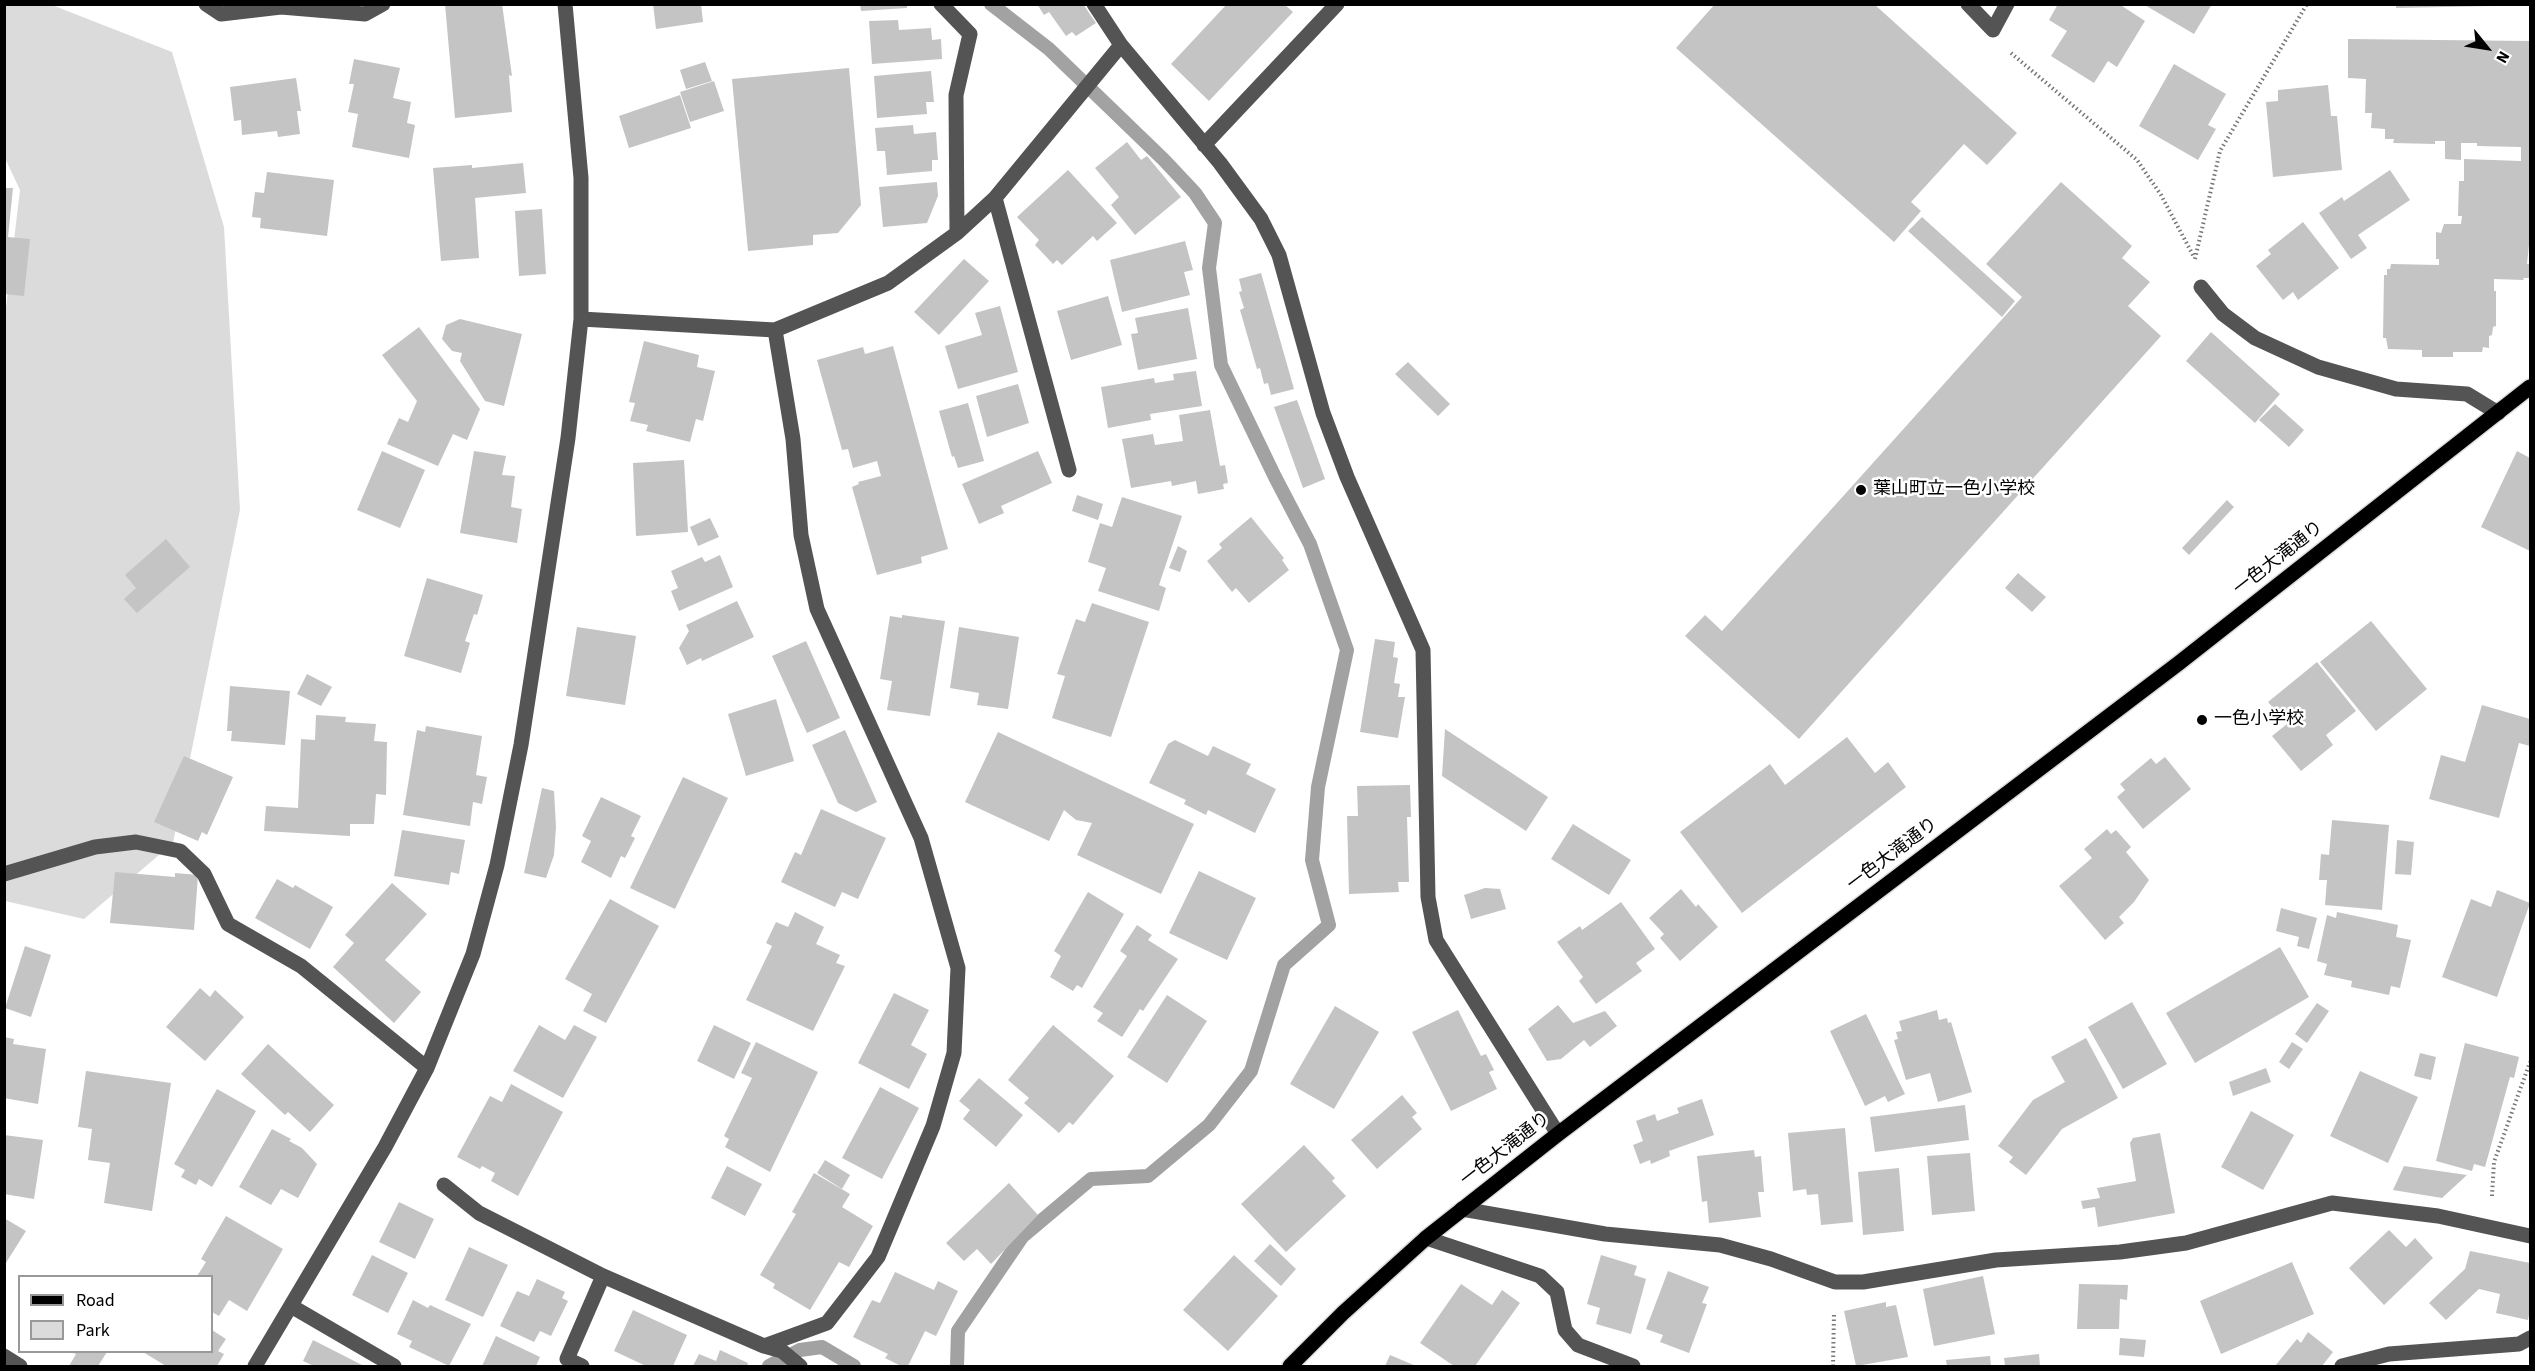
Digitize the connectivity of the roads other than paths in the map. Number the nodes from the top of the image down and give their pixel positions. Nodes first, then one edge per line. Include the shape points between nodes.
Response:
1 (206, 4) edge
2 (383, 4) edge
3 (565, 4) edge
4 (941, 4) edge
5 (1094, 4) edge
6 (1337, 4) edge
7 (1968, 4) edge
8 (2007, 4) edge
9 (1121, 45) junction
10 (1204, 145) junction
11 (995, 198) junction
12 (957, 233) junction
13 (2201, 287) road end
14 (581, 319) junction
15 (775, 330) junction
16 (2530, 387) edge
17 (2498, 412) junction
18 (1069, 470) dead end
19 (4, 874) edge
20 (428, 1068) junction
21 (1558, 1134) junction
22 (444, 1185) dead end
23 (1462, 1209) junction
24 (2530, 1236) edge
25 (1426, 1239) junction
26 (603, 1276) junction
27 (291, 1306) junction
28 (2530, 1338) edge
29 (764, 1346) junction
30 (4, 1356) edge
31 (20, 1366) edge
32 (255, 1366) edge
33 (394, 1366) edge
34 (582, 1366) edge
35 (800, 1366) edge
36 (1290, 1366) edge
37 (1633, 1366) edge
38 (2342, 1366) edge

1 - 2 street via 221,14 281,7 365,14
3 - 14 street via 581,178
4 - 12 street via 970,34 956,95
5 - 9 street
6 - 10 street
7 - 8 street via 1993,30
9 - 10 street
9 - 11 street
10 - 21 street via 1262,219 1279,255 1323,413 1423,650 1428,897 1437,940
11 - 12 street
11 - 18 street
12 - 15 street via 888,283
13 - 17 street via 2223,314 2255,338 2318,367 2396,389 2467,394
14 - 15 street
14 - 20 street via 568,438 521,745 497,865 473,954
15 - 29 street via 793,439 801,536 817,609 921,838 958,968 954,1053 933,1126 878,1257 827,1323
16 - 17 main road, 一色大滝通り
17 - 21 main road, 一色大滝通り via 2179,663
19 - 20 street via 94,848 126,843 180,851 204,874 228,924 302,966
20 - 27 street
21 - 23 main road, 一色大滝通り
22 - 26 street via 480,1213
23 - 24 street via 1605,1233 1720,1245 1835,1282 1863,1282 1996,1260 2120,1252 2186,1242 2332,1203 2438,1216
23 - 25 main road, 一色大滝通り
25 - 36 main road, 一色大滝通り
25 - 37 street via 1540,1276 1557,1292 1565,1330 1578,1345
26 - 29 street
26 - 34 street via 567,1359
27 - 32 street
27 - 33 street
28 - 38 street via 2520,1344 2389,1354
29 - 35 street via 782,1351
30 - 31 street

